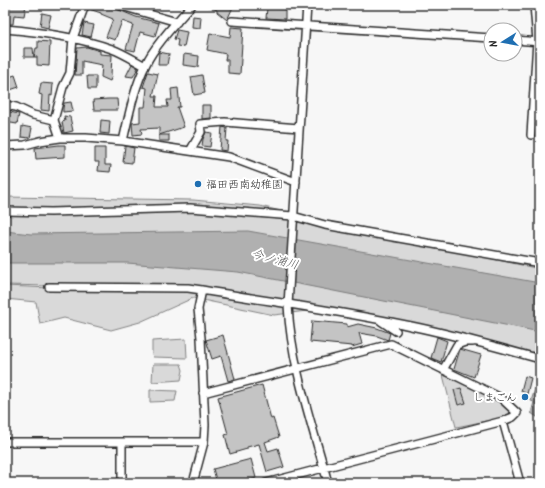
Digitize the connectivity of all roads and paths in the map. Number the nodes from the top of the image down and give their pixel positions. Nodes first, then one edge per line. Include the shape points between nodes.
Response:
1 (85, 5) edge
2 (118, 5) edge
3 (192, 5) edge
4 (307, 5) edge
5 (534, 5) edge
6 (232, 21) dead end
7 (177, 22) junction
8 (306, 26) junction
9 (5, 29) edge
10 (483, 37) edge
11 (72, 38) junction
12 (523, 41) edge
13 (538, 42) edge
14 (145, 66) junction
15 (5, 105) edge
16 (54, 120) junction
17 (299, 128) junction
18 (531, 135) dead end
19 (60, 138) junction
20 (123, 141) junction
21 (5, 146) edge
22 (190, 151) junction
23 (296, 182) junction
24 (5, 210) edge
25 (293, 217) junction
26 (540, 263) edge
27 (49, 287) dead end
28 (202, 290) junction
29 (288, 304) junction
30 (379, 320) junction
31 (396, 331) dead end
32 (478, 341) junction
33 (540, 359) edge
34 (297, 369) junction
35 (443, 370) junction
36 (203, 393) junction
37 (503, 421) junction
38 (5, 442) edge
39 (122, 442) junction
40 (204, 442) junction
41 (324, 468) junction
42 (122, 483) edge
43 (193, 483) edge
44 (266, 483) edge
45 (328, 483) edge
46 (520, 483) edge

1 - 11 street
2 - 7 street
3 - 7 street
4 - 8 street
5 - 13 street
6 - 8 street
7 - 14 street
8 - 10 street
8 - 17 street
9 - 11 street
11 - 14 street via 112,49
11 - 16 street via 70,73
12 - 13 street
13 - 18 street
14 - 20 street via 134,93
15 - 16 street
16 - 19 street
17 - 22 street via 225,122 200,124 201,132
17 - 23 street
19 - 20 street
19 - 21 street
20 - 22 street
22 - 23 street via 229,157
23 - 25 street
24 - 25 street via 51,212 190,208
25 - 26 street via 325,225
25 - 29 street
27 - 28 street
28 - 29 street
28 - 36 street via 198,309
29 - 30 street
29 - 34 street via 291,341
30 - 31 street
30 - 32 street
32 - 33 street
32 - 35 street via 457,345
34 - 35 street via 391,344
34 - 36 street
34 - 41 street
35 - 37 street via 500,398 517,413
36 - 40 street
37 - 41 street
37 - 46 street
38 - 39 street
39 - 40 street
39 - 42 street
40 - 43 street
41 - 44 street
41 - 45 street

